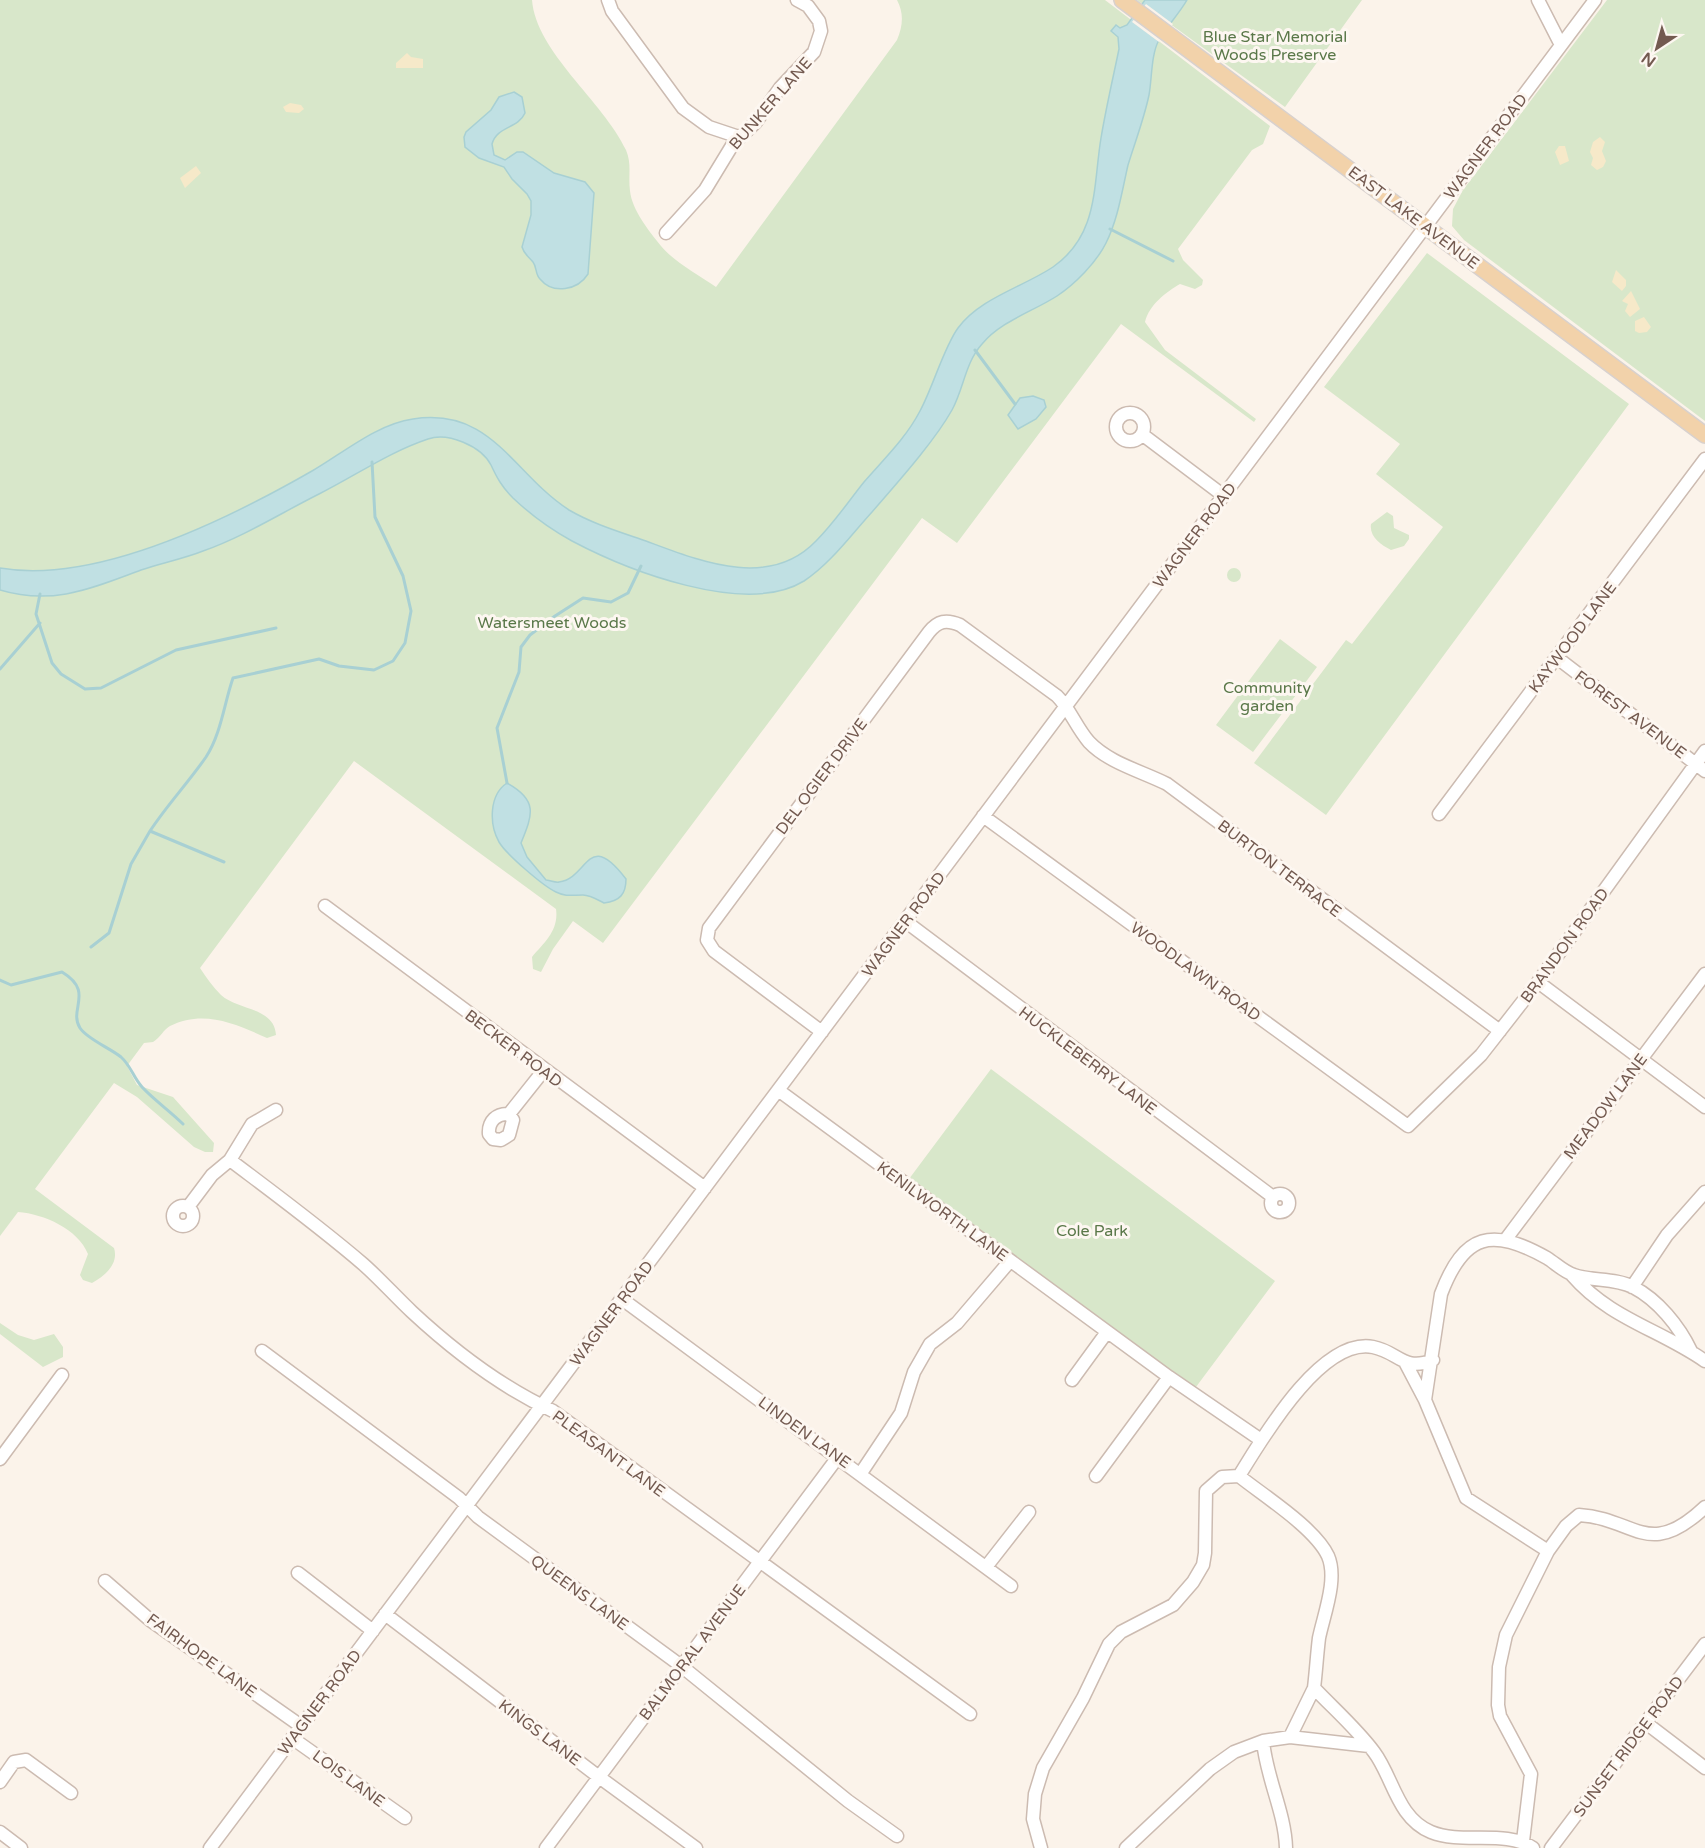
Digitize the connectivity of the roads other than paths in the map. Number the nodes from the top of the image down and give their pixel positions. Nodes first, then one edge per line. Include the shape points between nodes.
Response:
1 (608, 0) edge
2 (797, 0) edge
3 (1122, 0) edge
4 (1538, 0) edge
5 (1595, 0) edge
6 (1561, 45) junction
7 (739, 137) junction
8 (1426, 226) junction
9 (666, 233) dead end
10 (1143, 435) dead end
11 (1705, 435) edge
12 (1705, 459) edge
13 (1224, 496) junction
14 (1557, 657) junction
15 (1066, 706) junction
16 (1705, 751) edge
17 (1700, 767) edge
18 (1439, 814) dead end
19 (983, 816) junction
20 (325, 906) dead end
21 (905, 921) junction
22 (1705, 974) edge
23 (1538, 982) junction
24 (1500, 1031) junction
25 (822, 1032) junction
26 (1640, 1060) junction
27 (544, 1070) junction
28 (778, 1090) junction
29 (1705, 1107) edge
30 (276, 1110) dead end
31 (509, 1114) dead end
32 (1408, 1126) joint
33 (230, 1160) junction
34 (705, 1188) junction
35 (1705, 1192) edge
36 (1273, 1197) dead end
37 (188, 1207) dead end
38 (1506, 1239) junction
39 (1010, 1261) junction
40 (1572, 1275) junction
41 (1632, 1287) junction
42 (622, 1299) junction
43 (1107, 1332) junction
44 (262, 1351) dead end
45 (1690, 1351) junction
46 (1433, 1360) junction
47 (1705, 1361) edge
48 (1405, 1362) junction
49 (62, 1375) dead end
50 (1169, 1377) junction
51 (1072, 1380) dead end
52 (1425, 1400) junction
53 (541, 1406) junction
54 (1262, 1440) junction
55 (838, 1457) junction
56 (0, 1459) edge
57 (861, 1473) junction
58 (1096, 1476) dead end
59 (1239, 1476) junction
60 (466, 1506) junction
61 (1705, 1507) edge
62 (1029, 1512) dead end
63 (1548, 1551) junction
64 (760, 1564) junction
65 (986, 1567) junction
66 (298, 1573) dead end
67 (105, 1581) dead end
68 (1011, 1586) dead end
69 (385, 1614) junction
70 (372, 1631) junction
71 (1705, 1644) edge
72 (680, 1665) junction
73 (1314, 1688) junction
74 (970, 1714) dead end
75 (1646, 1723) junction
76 (301, 1726) junction
77 (1290, 1737) junction
78 (292, 1738) junction
79 (1263, 1741) junction
80 (1369, 1746) junction
81 (1705, 1768) edge
82 (598, 1777) junction
83 (0, 1782) edge
84 (71, 1793) dead end
85 (405, 1818) dead end
86 (0, 1832) edge
87 (897, 1836) dead end
88 (1528, 1844) edge
89 (21, 1848) edge
90 (210, 1848) edge
91 (546, 1848) edge
92 (696, 1848) edge
93 (1041, 1848) edge
94 (1126, 1848) edge
95 (1286, 1848) edge
96 (1551, 1848) edge

1 - 7 street via 683,108 709,127
2 - 7 street, BUNKER LANE via 808,6 819,21 818,44 808,61
3 - 8 main road, EAST LAKE AVENUE
4 - 6 street
5 - 6 street, WAGNER ROAD
6 - 8 street, WAGNER ROAD
7 - 9 street, BUNKER LANE via 705,190
8 - 11 main road, EAST LAKE AVENUE
8 - 13 street, WAGNER ROAD
10 - 13 street
12 - 14 street, KAYWOOD LANE
13 - 15 street, WAGNER ROAD
14 - 17 street, FOREST AVENUE
14 - 18 street, KAYWOOD LANE
15 - 19 street, WAGNER ROAD
15 - 24 street, BURTON TERRACE via 1074,724 1091,744 1116,762 1167,784
15 - 25 street, DEL OGIER DRIVE via 952,621 934,625 712,921 707,934 714,951
16 - 17 street, BRANDON ROAD
17 - 23 street, BRANDON ROAD
19 - 21 street, WAGNER ROAD
19 - 32 street, WOODLAWN ROAD
20 - 27 street, BECKER ROAD
21 - 25 street, WAGNER ROAD
21 - 36 street, HUCKLEBERRY LANE
22 - 26 street, MEADOW LANE
23 - 24 street, BRANDON ROAD
23 - 26 street
24 - 32 street, BRANDON ROAD via 1481,1055
25 - 28 street, WAGNER ROAD
26 - 29 street
26 - 38 street, MEADOW LANE
27 - 31 street
27 - 34 street, BECKER ROAD
28 - 34 street, WAGNER ROAD
28 - 39 street, KENILWORTH LANE
30 - 33 street via 252,1124
33 - 37 street via 212,1175
33 - 53 street, PLEASANT LANE via 364,1265 461,1353 509,1389
34 - 42 street, WAGNER ROAD
35 - 41 street via 1667,1235
38 - 40 street
38 - 46 street via 1474,1244 1454,1265 1441,1294
39 - 43 street, KENILWORTH LANE
39 - 57 street via 957,1323 930,1344 914,1372 901,1413
40 - 41 street
40 - 45 street via 1615,1312
41 - 45 street via 1680,1329
42 - 53 street, WAGNER ROAD
42 - 55 street, LINDEN LANE
43 - 50 street, KENILWORTH LANE
43 - 51 street
44 - 60 street, QUEENS LANE
45 - 47 street
46 - 48 street via 1416,1365
46 - 52 street
48 - 52 street
48 - 54 street via 1373,1347 1342,1352 1314,1372
49 - 56 street
50 - 54 street, KENILWORTH LANE
50 - 58 street
52 - 63 street via 1466,1498
53 - 60 street, WAGNER ROAD
53 - 64 street, PLEASANT LANE
54 - 59 street
55 - 57 street, LINDEN LANE
55 - 64 street, BALMORAL AVENUE
57 - 65 street, LINDEN LANE
59 - 73 street via 1321,1544 1328,1558 1330,1581
59 - 93 street via 1222,1477 1206,1491 1205,1552 1193,1582 1173,1605 1121,1632 1109,1644 1042,1768 1033,1819
60 - 69 street, WAGNER ROAD
60 - 72 street, QUEENS LANE
61 - 63 street via 1686,1522 1657,1535 1635,1533 1579,1515
62 - 65 street
63 - 88 street via 1506,1635 1499,1667 1500,1716 1531,1774
64 - 72 street, BALMORAL AVENUE
64 - 74 street, PLEASANT LANE
65 - 68 street, LINDEN LANE
66 - 70 street
67 - 76 street, FAIRHOPE LANE via 150,1620
69 - 70 street, WAGNER ROAD
69 - 82 street, KINGS LANE
70 - 76 street, WAGNER ROAD
71 - 75 street, SUNSET RIDGE ROAD
72 - 82 street, BALMORAL AVENUE
72 - 87 street, QUEENS LANE
73 - 77 street
73 - 80 street
75 - 81 street
75 - 96 street, SUNSET RIDGE ROAD
76 - 78 street, WAGNER ROAD
77 - 79 street
77 - 80 street
78 - 85 street, LOIS LANE
78 - 90 street, WAGNER ROAD
79 - 94 street via 1234,1752 1210,1769
79 - 95 street
80 - 88 street via 1386,1768 1402,1807 1430,1832
82 - 91 street, BALMORAL AVENUE
82 - 92 street, KINGS LANE
83 - 84 street via 14,1762 26,1760
86 - 89 street

